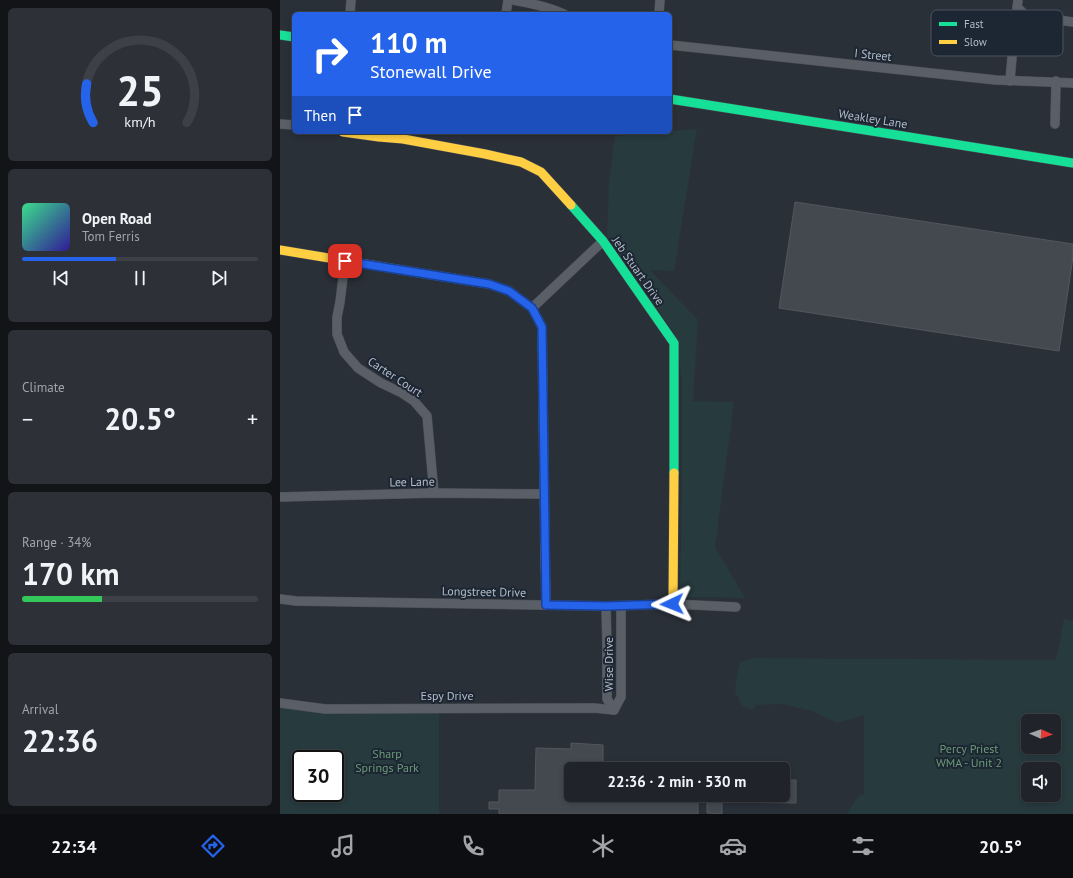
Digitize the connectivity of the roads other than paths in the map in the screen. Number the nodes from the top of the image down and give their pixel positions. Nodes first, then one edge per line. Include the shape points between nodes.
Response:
1 (351, 0) edge
2 (508, 0) edge
3 (513, 0) edge
4 (660, 0) edge
5 (350, 12) edge
6 (506, 12) edge
7 (559, 12) edge
8 (659, 12) edge
9 (1063, 21) edge
10 (1073, 22) edge
11 (280, 35) edge
12 (292, 37) edge
13 (672, 45) edge
14 (1012, 56) edge
15 (1010, 81) junction
16 (1056, 82) junction
17 (1073, 83) edge
18 (672, 99) edge
19 (280, 124) edge
20 (1055, 124) dead end
21 (292, 126) edge
22 (357, 134) edge
23 (421, 134) edge
24 (403, 135) edge
25 (419, 142) junction
26 (1073, 163) edge
27 (603, 240) junction
28 (280, 250) edge
29 (345, 261) junction
30 (532, 308) junction
31 (434, 493) junction
32 (544, 494) junction
33 (280, 497) edge
34 (280, 599) edge
35 (672, 604) junction
36 (546, 605) junction
37 (606, 606) junction
38 (621, 606) junction
39 (736, 607) dead end
40 (280, 702) edge
41 (614, 710) junction

1 - 5 street
2 - 6 street
3 - 7 street
4 - 8 street
9 - 10 street
11 - 12 street
13 - 15 street, I Street
14 - 15 street
15 - 16 street, I Street
16 - 17 street, I Street
16 - 20 street
18 - 26 street, Weakley Lane
19 - 21 street
22 - 24 street, Jeb Stuart Drive via 379,137
23 - 25 street
24 - 25 street, Jeb Stuart Drive
25 - 27 street, Jeb Stuart Drive via 521,162 541,172
27 - 30 street
27 - 35 street, Jeb Stuart Drive via 674,343
28 - 29 street
29 - 30 street via 489,284 509,291
29 - 31 street, Carter Court via 337,334 344,352 358,368 414,401 427,416
30 - 32 street via 542,327
31 - 32 street, Lee Lane
31 - 33 street, Lee Lane
32 - 36 street
34 - 36 street, Longstreet Drive
35 - 38 street, Longstreet Drive
35 - 39 street, Longstreet Drive
36 - 37 street, Longstreet Drive
37 - 38 street, Longstreet Drive
37 - 41 street, Wise Drive via 607,698
38 - 41 street, Wise Drive via 621,697
40 - 41 street, Espy Drive via 325,709

